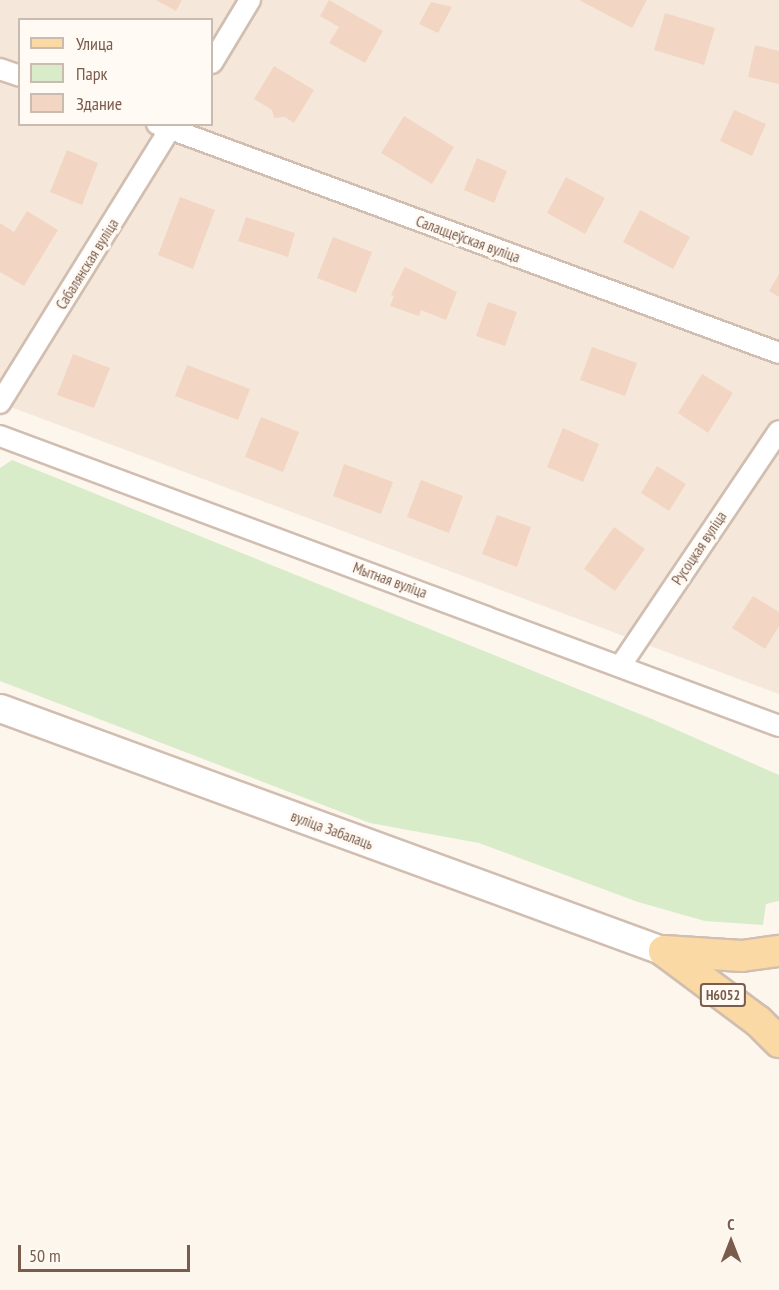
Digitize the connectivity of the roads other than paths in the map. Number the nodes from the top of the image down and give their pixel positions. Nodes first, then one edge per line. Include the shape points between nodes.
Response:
1 (250, 0) edge
2 (213, 61) edge
3 (0, 69) edge
4 (18, 75) edge
5 (167, 126) edge
6 (779, 353) edge
7 (0, 403) edge
8 (779, 431) edge
9 (0, 436) edge
10 (621, 665) junction
11 (0, 708) edge
12 (779, 726) edge
13 (664, 951) junction
14 (779, 951) edge
15 (779, 1042) edge

1 - 2 street
3 - 4 street
5 - 6 street, Салаццеўская вуліца
5 - 7 street, Сабалянская вуліца
8 - 10 street, Русоцкая вуліца
9 - 10 street, Мытная вуліца
10 - 12 street, Мытная вуліца
11 - 13 street, вуліца Забалаць / Н6052
13 - 14 main road, Н6052 via 742,956
13 - 15 main road, Н6052 via 758,1021

